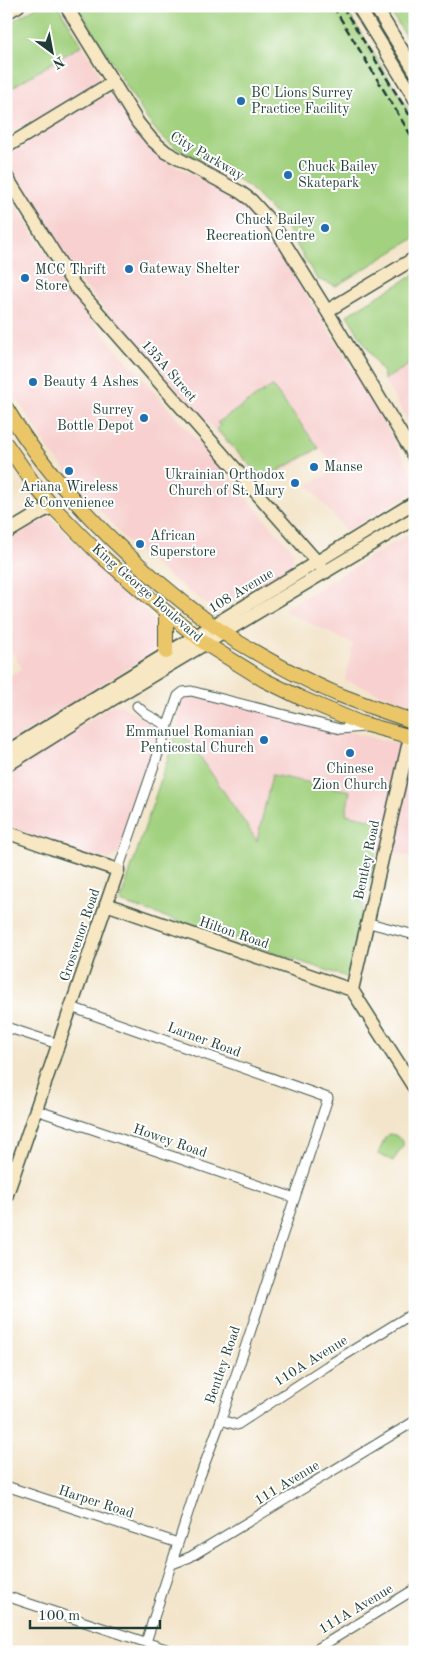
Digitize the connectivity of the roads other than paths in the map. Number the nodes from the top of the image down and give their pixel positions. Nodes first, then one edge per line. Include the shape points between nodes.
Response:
1 (18, 6) edge
2 (66, 6) edge
3 (358, 6) edge
4 (375, 6) edge
5 (6, 14) edge
6 (415, 71) edge
7 (113, 82) junction
8 (415, 99) edge
9 (6, 147) edge
10 (6, 176) edge
11 (415, 258) edge
12 (327, 310) junction
13 (6, 408) edge
14 (6, 444) edge
15 (415, 457) edge
16 (415, 502) edge
17 (53, 508) junction
18 (415, 518) edge
19 (6, 533) edge
20 (322, 567) junction
21 (166, 612) junction
22 (219, 629) junction
23 (201, 640) junction
24 (166, 652) junction
25 (191, 691) joint
26 (137, 706) dead end
27 (415, 722) edge
28 (168, 726) junction
29 (374, 727) junction
30 (412, 738) edge
31 (6, 752) edge
32 (6, 766) edge
33 (6, 832) edge
34 (118, 870) junction
35 (106, 904) junction
36 (369, 923) junction
37 (415, 935) edge
38 (352, 990) junction
39 (71, 1007) junction
40 (6, 1027) edge
41 (58, 1044) junction
42 (415, 1089) edge
43 (328, 1098) joint
44 (36, 1110) junction
45 (12, 1163) edge
46 (6, 1197) edge
47 (295, 1198) junction
48 (415, 1312) edge
49 (221, 1420) junction
50 (415, 1422) edge
51 (6, 1486) edge
52 (178, 1543) junction
53 (172, 1564) junction
54 (415, 1589) edge
55 (6, 1596) edge
56 (146, 1642) junction
57 (175, 1652) edge
58 (312, 1652) edge

1 - 5 street
2 - 7 street, City Parkway
3 - 8 street
4 - 6 street
7 - 9 street
7 - 12 street, City Parkway via 138,123 159,146 181,162 231,186 251,200 278,232
10 - 20 street, 135A Street via 74,285
11 - 12 street
12 - 15 street, City Parkway
13 - 22 main road, King George Boulevard via 40,460 110,538 151,576
14 - 17 main road, King George Boulevard
16 - 20 street, 108 Avenue
17 - 19 street
17 - 21 main road, King George Boulevard
18 - 20 street, 108 Avenue
20 - 22 street, 108 Avenue
21 - 23 main road, King George Boulevard
21 - 24 main road
22 - 23 street, 108 Avenue
22 - 27 main road, King George Boulevard via 272,662 336,693
23 - 24 street, 108 Avenue
23 - 29 main road, King George Boulevard via 264,680
23 - 32 street, 108 Avenue
24 - 31 street, 108 Avenue
25 - 28 street, Grosvenor Road via 178,696
25 - 29 street, King George Boulevard via 340,729
26 - 28 street
28 - 34 street, Grosvenor Road
29 - 30 main road, King George Boulevard
30 - 36 street, Bentley Road
33 - 34 street
34 - 35 street, Grosvenor Road
35 - 38 street, Hilton Road
35 - 39 street, Grosvenor Road
36 - 37 street
36 - 38 street, Bentley Road
38 - 42 street
39 - 41 street, Grosvenor Road
39 - 43 street, Larner Road
40 - 41 street
41 - 44 street, Grosvenor Road
43 - 47 street, Bentley Road
44 - 45 street, Grosvenor Road
44 - 47 street, Howey Road
45 - 46 street, Grosvenor Road
47 - 49 street, Bentley Road
48 - 49 street, 110A Avenue via 237,1424
49 - 52 street, Bentley Road
50 - 53 street, 111 Avenue via 190,1558
51 - 52 street, Harper Road
52 - 53 street, Bentley Road
53 - 56 street, Bentley Road
54 - 58 street, 111A Avenue
55 - 56 street
56 - 57 street

